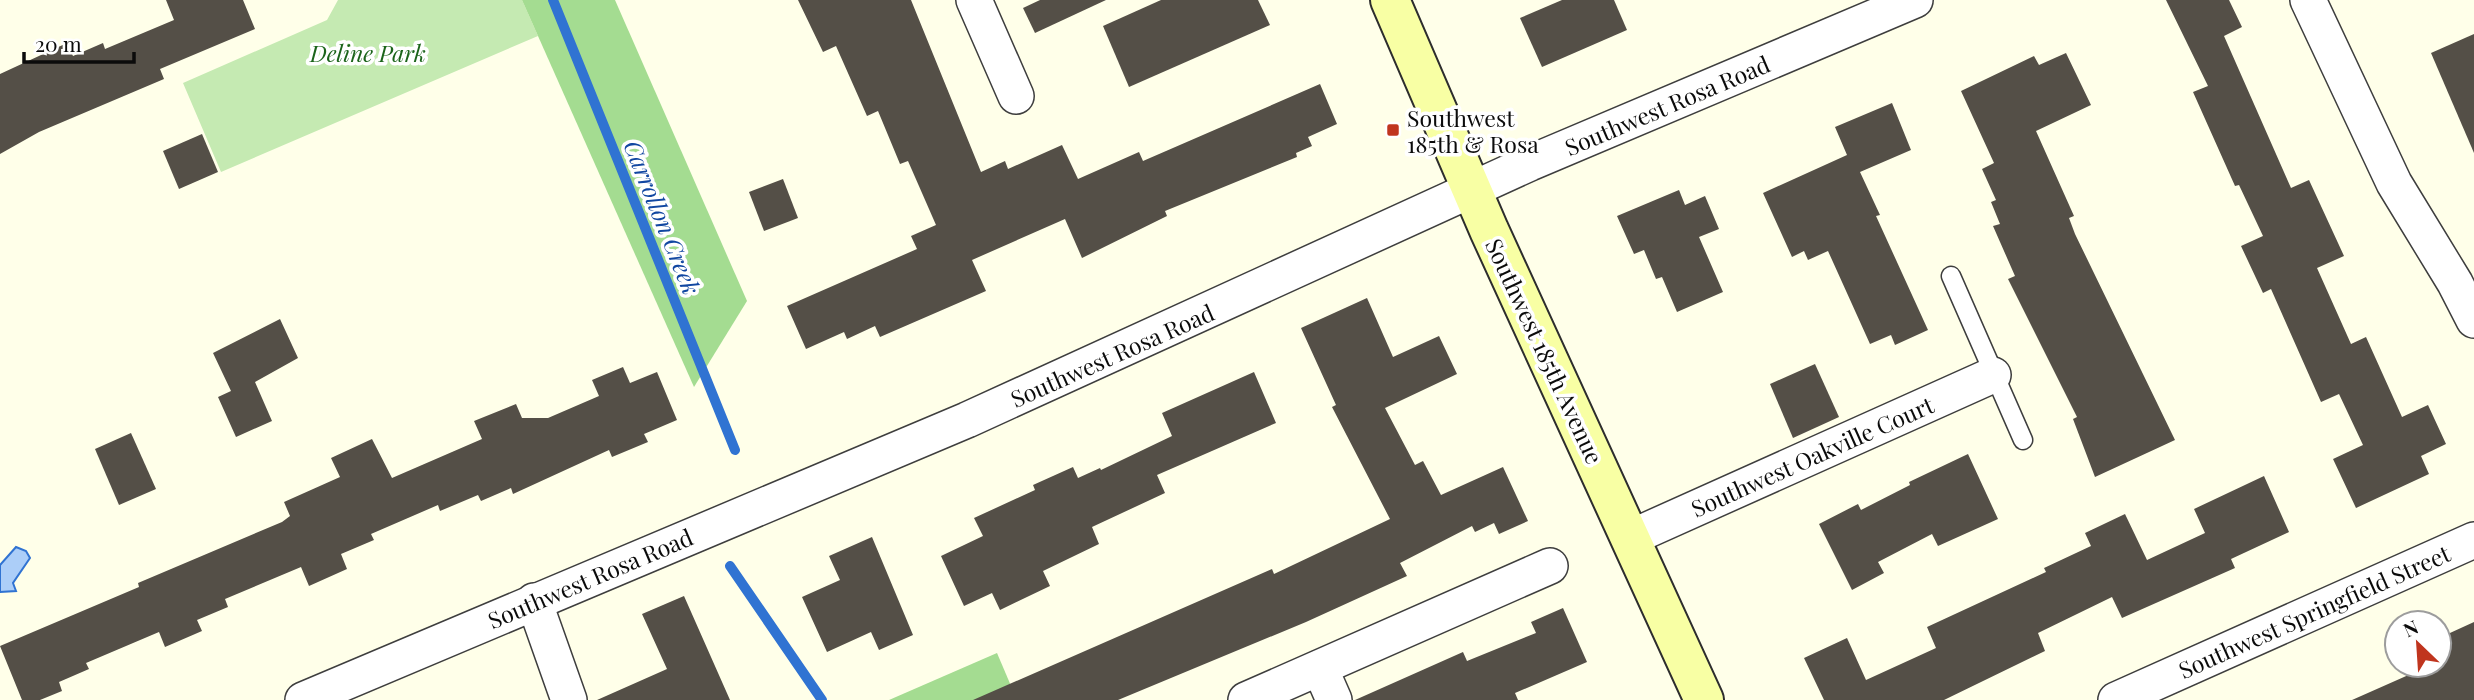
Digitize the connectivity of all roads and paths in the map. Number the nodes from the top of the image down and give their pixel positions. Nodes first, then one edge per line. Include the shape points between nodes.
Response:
1 (974, 0) edge
2 (1390, 0) edge
3 (1915, 0) edge
4 (2308, 0) edge
5 (1016, 96) dead end
6 (1472, 189) junction
7 (1951, 276) dead end
8 (2474, 320) edge
9 (1993, 375) junction
10 (2024, 440) dead end
11 (1632, 537) junction
12 (2474, 540) edge
13 (1550, 566) dead end
14 (534, 601) junction
15 (1320, 668) junction
16 (303, 700) edge
17 (569, 700) edge
18 (1245, 700) edge
19 (1334, 700) edge
20 (1704, 700) edge
21 (2116, 700) edge

1 - 5 street
2 - 6 main road, Southwest 185th Avenue
3 - 6 street, Southwest Rosa Road
4 - 8 street via 2394,183
6 - 11 main road, Southwest 185th Avenue
6 - 14 street, Southwest Rosa Road via 979,415
7 - 9 lane
9 - 10 lane
9 - 11 street, Southwest Oakville Court
11 - 20 main road, Southwest 185th Avenue
12 - 21 street, Southwest Springfield Street
13 - 15 street
14 - 16 street, Southwest Rosa Road
14 - 17 street
15 - 18 street
15 - 19 street

